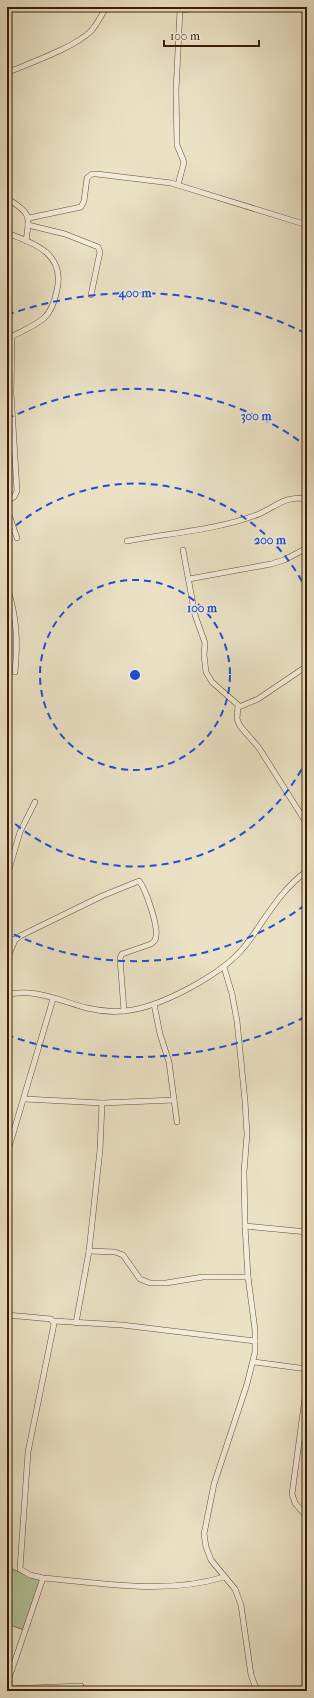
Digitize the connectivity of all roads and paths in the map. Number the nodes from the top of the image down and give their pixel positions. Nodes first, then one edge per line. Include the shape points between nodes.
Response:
1 (106, 7) edge
2 (166, 7) edge
3 (193, 7) edge
4 (180, 10) junction
5 (11, 71) dead end
6 (178, 185) junction
7 (7, 198) edge
8 (29, 218) junction
9 (28, 226) junction
10 (307, 226) edge
11 (7, 233) edge
12 (26, 241) junction
13 (91, 295) dead end
14 (9, 338) edge
15 (307, 499) edge
16 (7, 500) edge
17 (7, 509) edge
18 (17, 538) dead end
19 (127, 541) dead end
20 (307, 548) edge
21 (184, 550) dead end
22 (189, 579) junction
23 (7, 587) edge
24 (307, 666) edge
25 (15, 672) dead end
26 (239, 707) junction
27 (35, 802) dead end
28 (307, 824) edge
29 (307, 871) edge
30 (7, 876) edge
31 (7, 937) edge
32 (15, 940) junction
33 (7, 959) edge
34 (224, 967) junction
35 (8, 994) edge
36 (53, 999) junction
37 (154, 1004) junction
38 (124, 1011) junction
39 (25, 1099) junction
40 (174, 1100) junction
41 (102, 1103) junction
42 (177, 1122) dead end
43 (7, 1154) edge
44 (245, 1226) junction
45 (307, 1232) edge
46 (89, 1250) junction
47 (248, 1277) junction
48 (7, 1315) edge
49 (54, 1322) junction
50 (76, 1322) junction
51 (255, 1341) junction
52 (254, 1362) junction
53 (307, 1369) edge
54 (307, 1383) edge
55 (307, 1517) edge
56 (224, 1576) junction
57 (43, 1578) junction
58 (7, 1684) edge
59 (81, 1686) dead end
60 (7, 1689) edge
61 (257, 1691) edge

1 - 5 street via 95,25 84,36
2 - 4 street
3 - 4 street via 189,10
4 - 6 street via 176,91 177,145 184,162
6 - 8 street via 92,174 86,180 82,207
6 - 10 street
7 - 8 street via 26,212
8 - 9 street
9 - 12 street
9 - 13 street via 65,234 98,247 100,252
11 - 12 street
12 - 14 street via 45,251 56,262 59,272 58,285 53,305 45,318
14 - 16 street via 17,491 14,497
15 - 19 street via 288,499 236,521
17 - 18 street
20 - 22 street via 290,558 271,564
21 - 22 street
22 - 26 street via 195,615 205,643 206,672 212,682
23 - 25 street via 15,610
24 - 26 street via 264,696
26 - 28 street via 237,719 240,726 259,748
27 - 30 street via 20,832
29 - 34 street via 294,882 238,954
31 - 32 street
32 - 33 street
32 - 38 street via 102,896 139,881 154,917 157,934 151,944 122,954 120,958
34 - 37 street
34 - 44 street via 237,1021 246,1107
35 - 36 street via 22,993
36 - 38 street via 101,1011
36 - 39 street
37 - 38 street
37 - 40 street via 169,1062
39 - 41 street
39 - 43 street
40 - 41 street
40 - 42 street
41 - 46 street via 100,1150
44 - 45 street
44 - 47 street
46 - 47 street via 123,1254 140,1279 150,1283 203,1277
46 - 50 street
47 - 51 street
48 - 49 street via 47,1318
49 - 50 street
49 - 57 street via 28,1452 20,1564 20,1569 24,1572
50 - 51 street
51 - 52 street
52 - 53 street
52 - 56 street via 214,1484 205,1525 204,1541 208,1554
54 - 55 street via 292,1494 294,1503
56 - 57 street via 192,1585 158,1586
56 - 61 street via 235,1589 239,1599 251,1675
57 - 58 street
59 - 60 street

